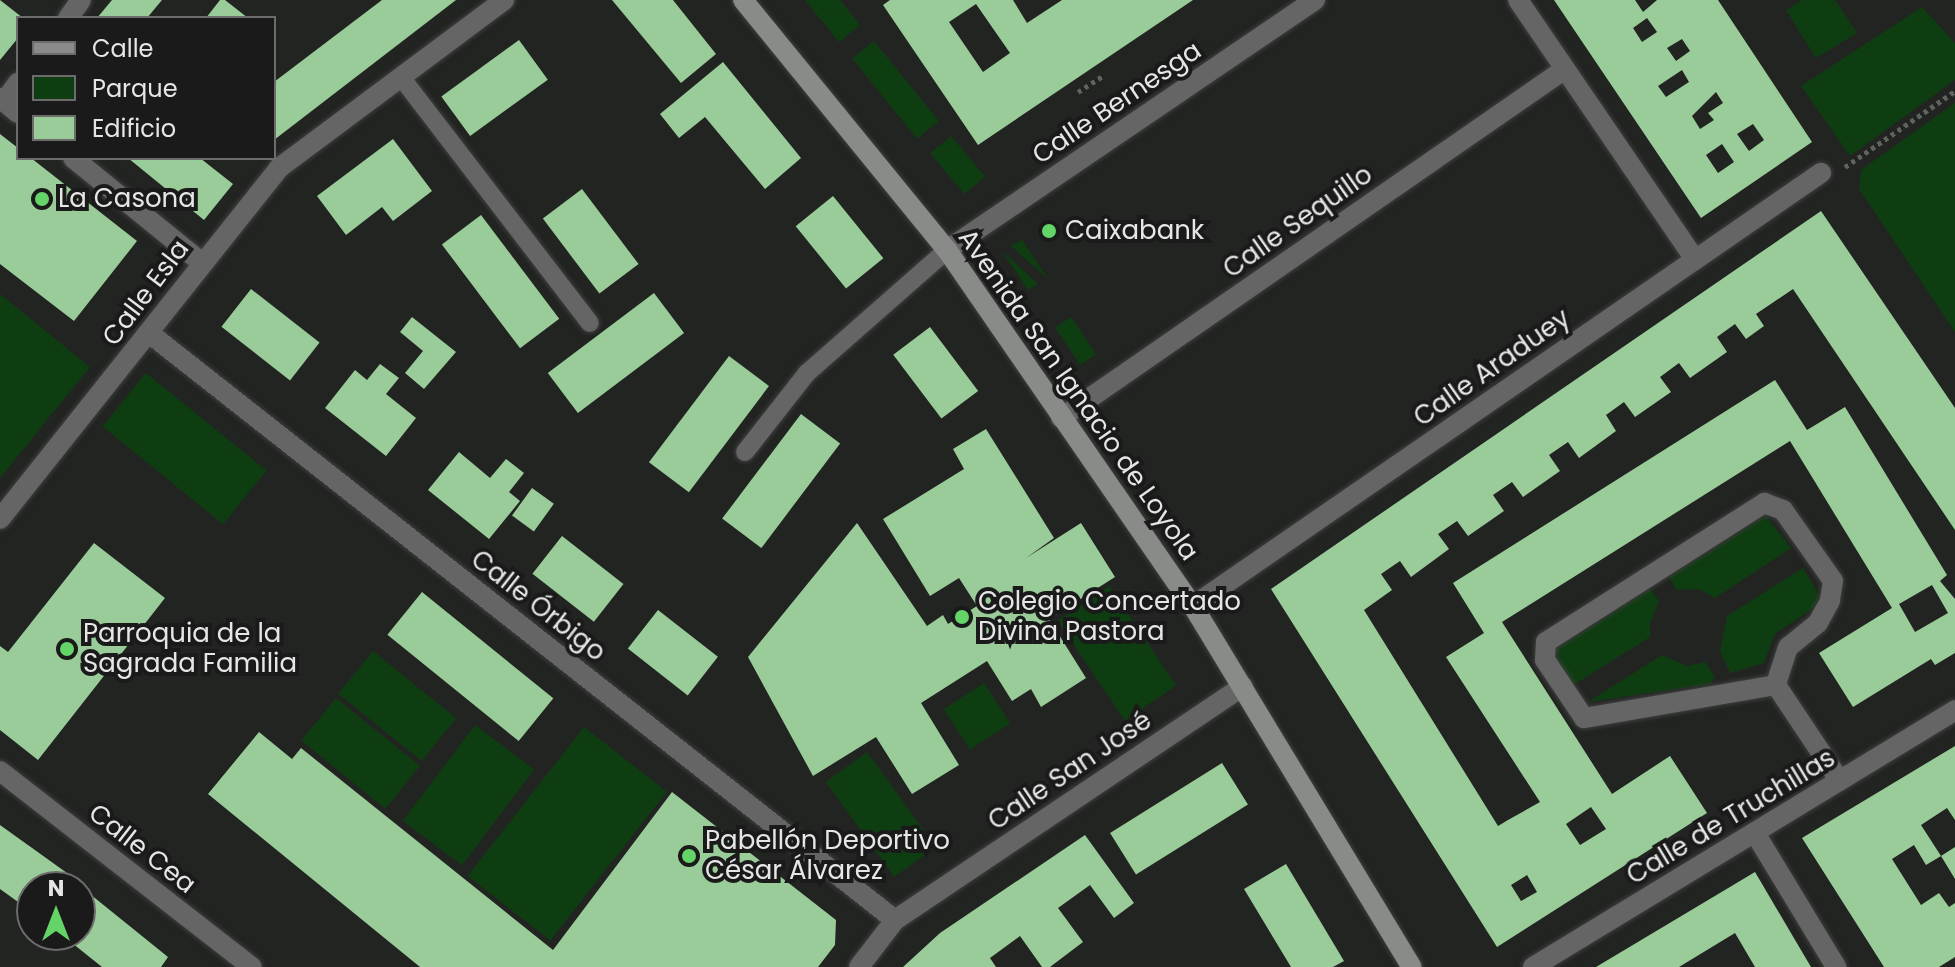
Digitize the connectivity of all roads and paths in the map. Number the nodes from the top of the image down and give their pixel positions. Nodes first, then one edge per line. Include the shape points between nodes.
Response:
1 (504, 0) edge
2 (743, 0) edge
3 (1315, 0) edge
4 (1518, 0) edge
5 (1565, 69) junction
6 (1103, 76) dead end
7 (401, 77) junction
8 (1955, 91) edge
9 (1078, 92) dead end
10 (75, 160) edge
11 (1821, 173) joint
12 (947, 250) junction
13 (1695, 259) junction
14 (201, 262) junction
15 (590, 323) dead end
16 (149, 333) junction
17 (1061, 418) junction
18 (745, 452) dead end
19 (0, 519) edge
20 (1193, 606) junction
21 (1776, 685) junction
22 (1243, 686) junction
23 (1955, 710) edge
24 (0, 771) edge
25 (1840, 781) junction
26 (1755, 833) junction
27 (895, 920) junction
28 (252, 967) edge
29 (859, 967) edge
30 (1412, 967) edge
31 (1533, 967) edge
32 (1836, 967) edge

1 - 7 street, Calle Esla
2 - 12 main road, Avenida San Ignacio de Loyola
3 - 12 street, Calle Bernesga
4 - 5 street
5 - 13 street
5 - 17 street, Calle Sequillo
6 - 9 path
7 - 14 street, Calle Esla via 279,168
7 - 15 lane
8 - 11 path via 1842,170
10 - 14 street
11 - 13 street, Calle Araduey
12 - 17 main road, Avenida San Ignacio de Loyola
12 - 18 lane via 807,373
13 - 20 street, Calle Araduey
14 - 16 street, Calle Esla
16 - 19 street, Calle Esla
16 - 27 street, Calle Órbigo
17 - 20 main road, Avenida San Ignacio de Loyola
20 - 22 main road, Avenida San Ignacio de Loyola
21 - 21 street via 1788,647 1818,623 1833,581 1783,510 1764,503 1546,642 1545,660 1584,718
21 - 25 street
22 - 27 street, Calle San José
22 - 30 main road, Avenida San Ignacio de Loyola
23 - 25 street, Calle de Truchillas
24 - 28 street, Calle Cea
25 - 26 street, Calle de Truchillas
26 - 31 street, Calle de Truchillas
26 - 32 street
27 - 29 street, Calle San José

